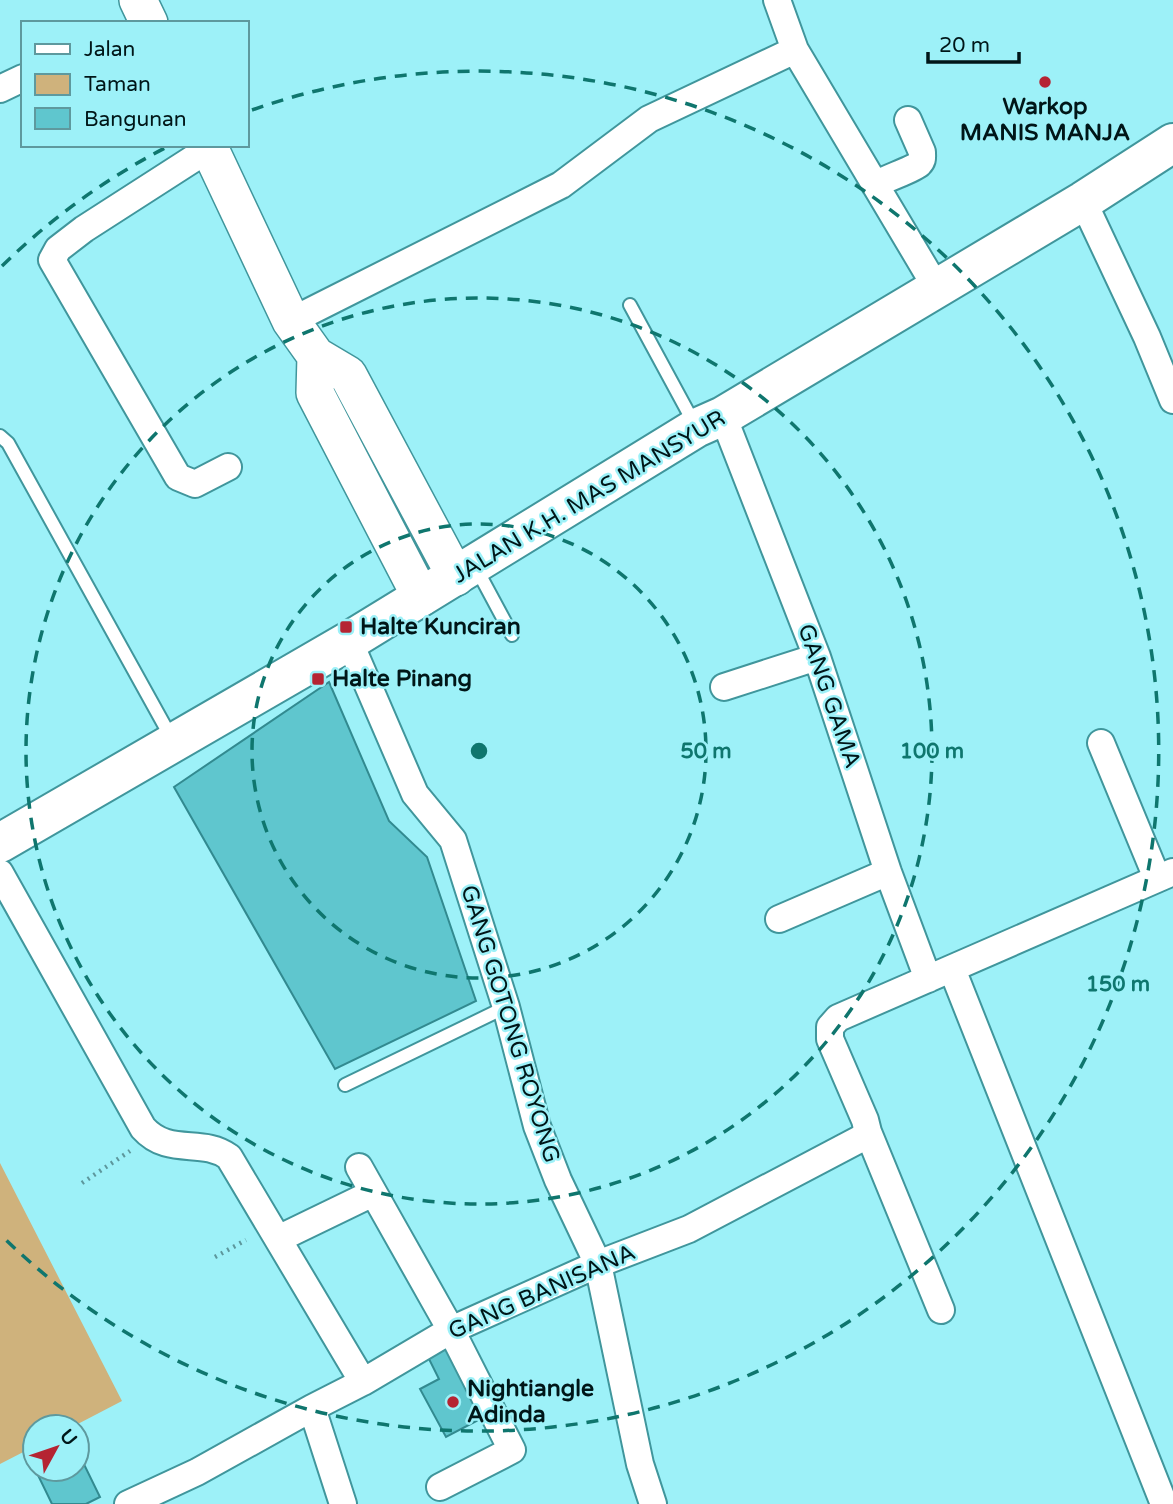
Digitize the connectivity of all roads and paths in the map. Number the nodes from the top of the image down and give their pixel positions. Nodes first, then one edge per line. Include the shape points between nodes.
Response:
1 (777, 0) edge
2 (794, 50) junction
3 (21, 79) edge
4 (0, 89) edge
5 (908, 120) dead end
6 (1173, 144) edge
7 (209, 147) edge
8 (875, 185) junction
9 (1083, 201) junction
10 (936, 287) junction
11 (630, 305) dead end
12 (291, 321) junction
13 (316, 356) junction
14 (1173, 400) edge
15 (710, 422) junction
16 (0, 436) edge
17 (228, 467) dead end
18 (465, 571) junction
19 (421, 597) junction
20 (512, 635) dead end
21 (349, 641) junction
22 (817, 657) junction
23 (724, 687) dead end
24 (174, 743) junction
25 (1101, 743) dead end
26 (0, 843) edge
27 (888, 872) junction
28 (0, 873) edge
29 (1165, 875) edge
30 (779, 919) dead end
31 (940, 974) junction
32 (506, 1007) junction
33 (345, 1085) dead end
34 (867, 1132) junction
35 (151, 1137) junction
36 (359, 1167) dead end
37 (82, 1183) dead end
38 (373, 1193) junction
39 (279, 1238) junction
40 (598, 1264) junction
41 (941, 1310) dead end
42 (451, 1330) junction
43 (363, 1382) junction
44 (312, 1408) junction
45 (440, 1488) dead end
46 (128, 1504) edge
47 (343, 1504) edge
48 (653, 1504) edge
49 (1164, 1504) edge

1 - 2 street
2 - 8 street
2 - 12 street via 649,120 561,185
3 - 4 street
5 - 8 street via 922,158 918,165
6 - 9 main road, JALAN K.H. MAS MANSYUR
7 - 12 main road
7 - 17 street via 84,229 58,249 52,260 178,477 195,484
8 - 10 street
9 - 10 main road, JALAN K.H. MAS MANSYUR
9 - 14 street
10 - 15 main road, JALAN K.H. MAS MANSYUR
11 - 15 lane
12 - 13 main road
13 - 18 main road via 348,375
13 - 19 main road via 315,393
15 - 18 main road, JALAN K.H. MAS MANSYUR
15 - 22 street, GANG GAMA
16 - 24 lane via 8,443
18 - 19 main road, JALAN K.H. MAS MANSYUR
18 - 20 lane
19 - 21 main road, JALAN K.H. MAS MANSYUR
21 - 24 main road, JALAN K.H. MAS MANSYUR
21 - 32 street, GANG GOTONG ROYONG via 415,794 453,840
22 - 23 street
22 - 27 street, GANG GAMA
24 - 26 main road, JALAN K.H. MAS MANSYUR
25 - 29 street
27 - 30 street
27 - 31 street, GANG GAMA
28 - 35 street
29 - 31 street
31 - 34 street via 838,1018 830,1027 830,1039
31 - 49 street, GANG GAMA
32 - 33 lane
32 - 40 street, GANG GOTONG ROYONG via 537,1126
34 - 40 street, GANG BANISANA via 689,1229
34 - 41 street
35 - 37 path
35 - 39 street via 170,1145 221,1151 229,1157
36 - 38 street
38 - 39 street
38 - 42 street
39 - 43 street
40 - 42 street, GANG BANISANA
40 - 48 street, GANG GOTONG ROYONG via 640,1464
42 - 43 street, GANG BANISANA
42 - 45 street via 512,1450
43 - 44 street, GANG BANISANA
44 - 46 street, GANG BANISANA via 197,1472
44 - 47 street

